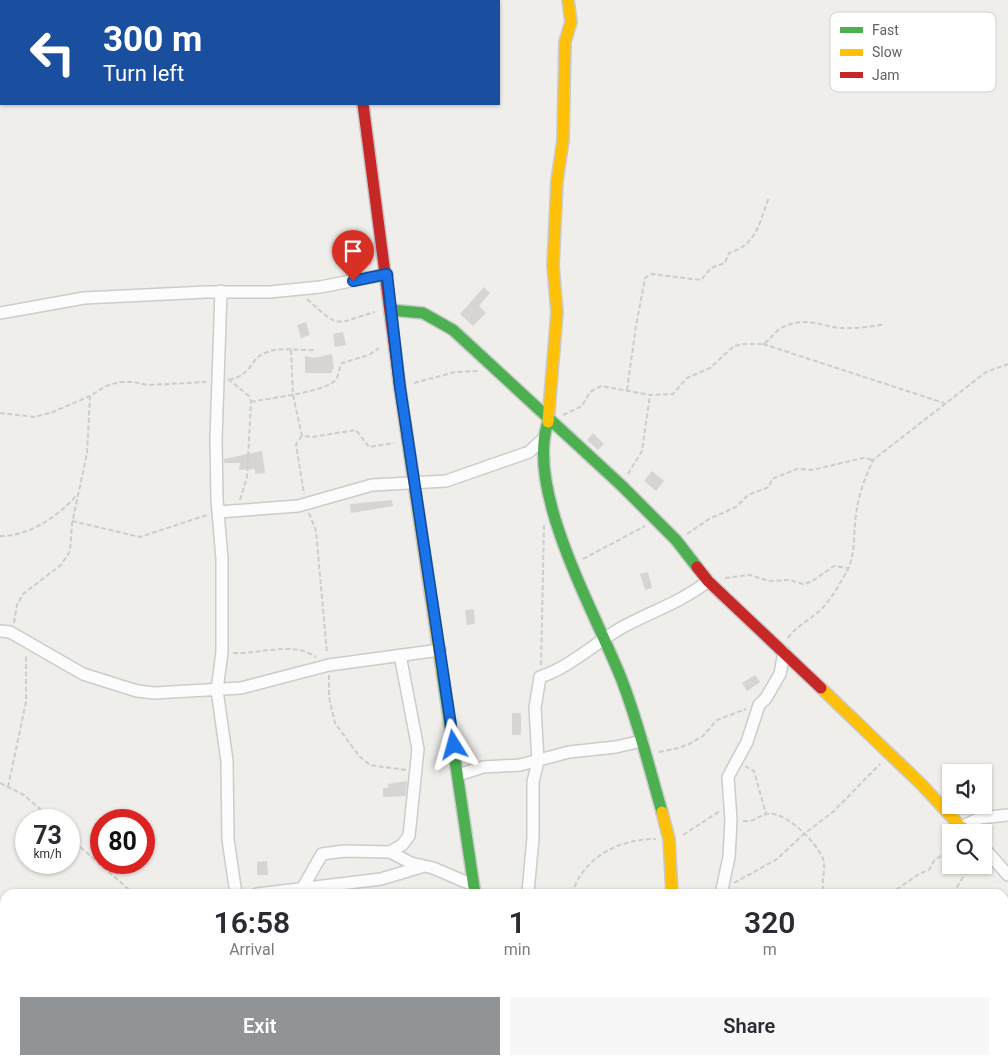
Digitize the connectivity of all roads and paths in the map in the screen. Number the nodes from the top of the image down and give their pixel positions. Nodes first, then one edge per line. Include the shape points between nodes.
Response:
1 (568, 0) edge
2 (363, 105) edge
3 (769, 197) dead end
4 (387, 274) junction
5 (298, 288) junction
6 (221, 291) junction
7 (390, 310) junction
8 (0, 312) edge
9 (884, 324) dead end
10 (393, 336) junction
11 (763, 344) junction
12 (291, 350) junction
13 (315, 350) dead end
14 (1008, 364) edge
15 (494, 370) junction
16 (221, 378) junction
17 (400, 387) junction
18 (627, 390) junction
19 (293, 395) junction
20 (650, 395) junction
21 (90, 396) junction
22 (251, 402) junction
23 (945, 403) junction
24 (0, 414) edge
25 (549, 420) junction
26 (302, 436) junction
27 (544, 437) junction
28 (409, 441) junction
29 (873, 460) junction
30 (416, 483) junction
31 (621, 485) junction
32 (78, 494) junction
33 (307, 503) junction
34 (231, 511) junction
35 (218, 512) junction
36 (656, 520) junction
37 (72, 521) junction
38 (544, 524) dead end
39 (0, 536) edge
40 (676, 540) junction
41 (572, 564) junction
42 (848, 568) junction
43 (708, 581) junction
44 (0, 631) edge
45 (20, 638) junction
46 (604, 639) junction
47 (440, 650) junction
48 (222, 652) junction
49 (784, 652) junction
50 (400, 654) junction
51 (329, 665) junction
52 (540, 678) junction
53 (217, 690) junction
54 (759, 705) junction
55 (642, 741) junction
56 (644, 754) junction
57 (889, 754) junction
58 (739, 756) junction
59 (538, 761) junction
60 (417, 773) junction
61 (458, 775) junction
62 (0, 783) edge
63 (8, 787) junction
64 (729, 807) junction
65 (40, 809) edge
66 (766, 814) junction
67 (1008, 815) edge
68 (731, 820) junction
69 (960, 824) edge
70 (973, 824) edge
71 (805, 833) junction
72 (669, 839) junction
73 (80, 847) edge
74 (390, 852) junction
75 (942, 855) edge
76 (992, 857) edge
77 (421, 867) junction
78 (965, 874) edge
79 (1008, 875) edge
80 (128, 889) edge
81 (235, 889) edge
82 (302, 889) joint
83 (474, 889) edge
84 (528, 889) edge
85 (574, 889) edge
86 (672, 889) edge
87 (722, 889) edge
88 (726, 889) edge
89 (824, 889) edge
90 (897, 889) edge
91 (956, 889) edge

1 - 25 main road via 571,22 565,42 563,140 557,181 553,266 557,312
2 - 4 main road
3 - 18 path via 753,239 729,253 726,264 711,268 701,280 651,274 645,278
4 - 5 street
4 - 7 main road
5 - 6 street via 270,292
5 - 7 path via 330,320 341,323 364,314
6 - 8 street via 84,298
6 - 16 street
7 - 10 main road
7 - 15 main road via 414,310 438,318
9 - 11 path via 846,328 800,322 779,329
10 - 17 main road
10 - 19 path via 369,354 342,363 333,383
11 - 20 path via 734,346 710,368 687,378 673,394
11 - 23 path
12 - 13 path
12 - 16 path via 263,353 244,375
12 - 19 path
14 - 23 path via 986,372
15 - 17 path via 455,372
15 - 25 main road
16 - 21 path via 197,384 120,382
16 - 22 path via 248,396
16 - 35 street via 216,439
17 - 28 main road
18 - 20 path
18 - 25 path via 596,387 582,406
19 - 22 path
19 - 26 path
20 - 31 path via 642,451
21 - 24 path via 35,417
21 - 32 path via 87,453
22 - 34 path via 247,477 239,501
23 - 29 path
25 - 27 main road
25 - 31 main road
26 - 28 path via 356,430 369,447
26 - 33 path via 296,444
27 - 30 street via 529,452 446,481
27 - 41 main road via 546,488
28 - 30 main road
29 - 40 path via 863,458 812,470 797,470 772,479 769,487 748,495 731,510 709,519
29 - 42 path via 863,482 856,515 854,552
30 - 33 street via 372,485
30 - 47 main road
31 - 36 main road
32 - 37 path
32 - 39 path via 32,530
33 - 34 street
33 - 51 path via 316,531
34 - 35 street
35 - 37 path via 140,537
35 - 48 street via 222,559
36 - 40 main road
36 - 41 path
37 - 45 path via 67,558 30,587 17,606 14,622
38 - 52 path
40 - 43 main road
41 - 46 main road
42 - 43 path via 834,566 803,584 789,580 768,581 750,575
42 - 49 path via 818,613 793,631
43 - 46 street via 682,600 657,609
43 - 49 main road
44 - 45 street
45 - 53 street via 83,674 136,691
45 - 63 path via 28,684
46 - 52 street
46 - 55 main road via 622,678
47 - 50 street
47 - 61 main road
48 - 51 path via 250,654 299,650 313,654
48 - 53 street
49 - 54 street via 780,674 771,692
49 - 57 main road
50 - 51 street
50 - 60 street via 417,737
51 - 53 street via 269,682
51 - 60 path via 333,717 359,756 370,765
52 - 59 street via 535,708
53 - 81 street via 227,761 228,839
54 - 56 path via 726,715 703,736 679,748
54 - 58 street
55 - 56 main road
55 - 59 street via 569,752
56 - 72 main road
57 - 69 main road
57 - 71 path via 833,812
58 - 64 street via 728,777
58 - 66 path via 743,766 754,771
59 - 61 street via 483,767
59 - 84 street via 533,782
60 - 74 street via 409,836
61 - 83 main road
62 - 63 path
63 - 65 path via 24,795
64 - 68 street
64 - 72 path via 709,817 688,834
66 - 68 path via 755,821
66 - 71 path via 785,818
67 - 70 street via 980,818
68 - 87 street via 729,857
71 - 88 path via 770,864
71 - 89 path via 823,859
72 - 85 path via 643,839 611,848 584,870
72 - 86 main road
73 - 80 path
74 - 77 street
74 - 82 street via 322,854
75 - 90 path via 929,870
76 - 79 street
77 - 82 street via 381,879
77 - 83 street via 434,868
78 - 91 path

